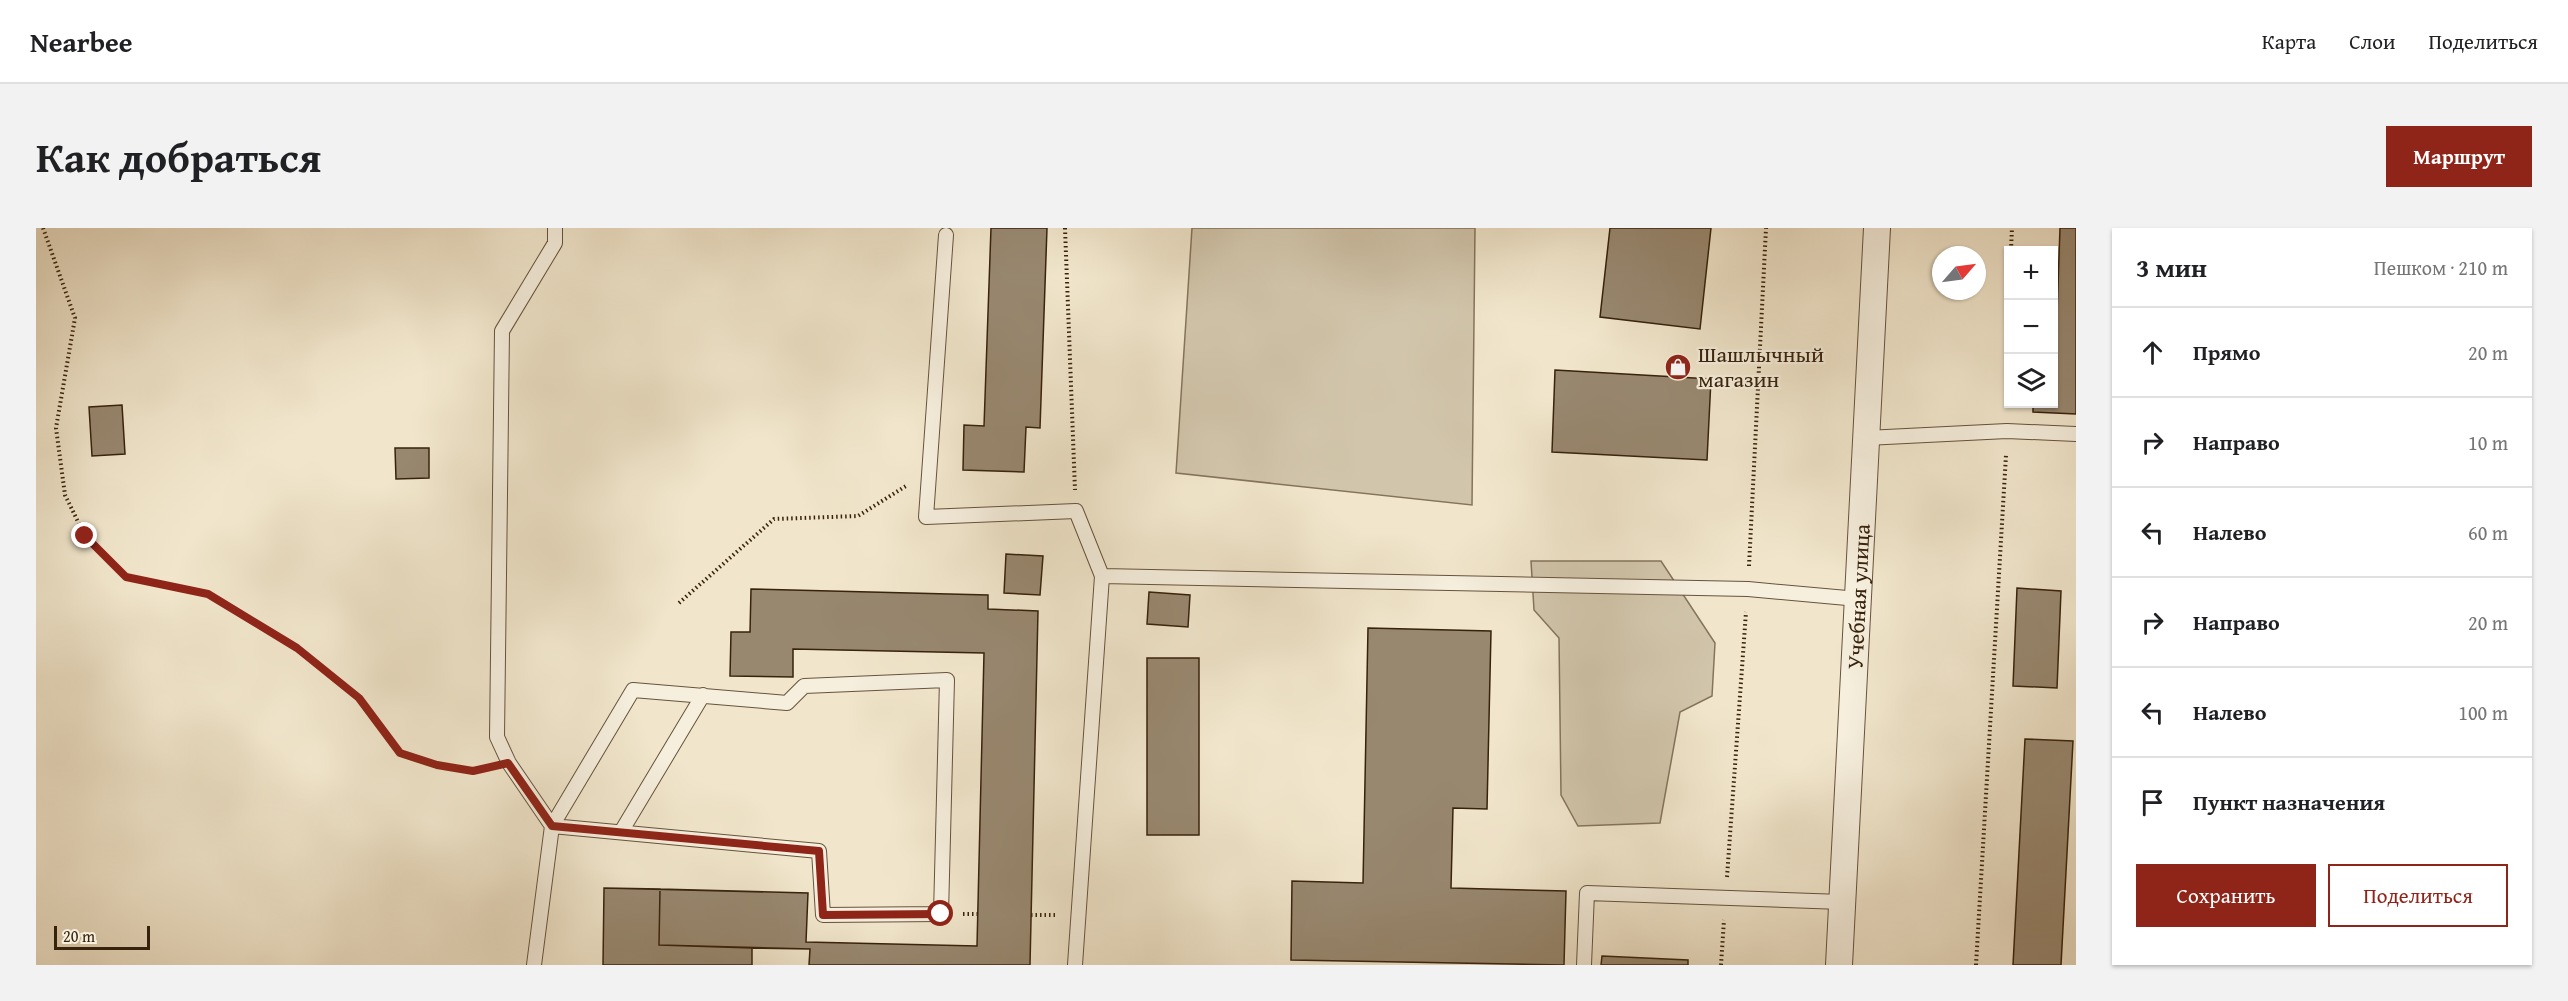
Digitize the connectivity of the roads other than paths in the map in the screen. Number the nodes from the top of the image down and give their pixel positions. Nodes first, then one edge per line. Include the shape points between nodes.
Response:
1 (555, 228) edge
2 (1877, 228) edge
3 (946, 235) dead end
4 (2076, 434) edge
5 (1866, 438) junction
6 (1102, 576) junction
7 (1858, 599) junction
8 (703, 695) junction
9 (552, 826) junction
10 (621, 832) junction
11 (1842, 902) junction
12 (534, 965) edge
13 (1075, 965) edge
14 (1584, 965) edge
15 (1839, 965) edge

1 - 9 lane via 555,243 502,331 497,737 508,763
2 - 5 street, Учебная улица
3 - 6 lane via 926,517 1076,512
4 - 5 lane via 2007,431
5 - 7 street, Учебная улица
6 - 7 lane via 1748,589
6 - 13 lane
7 - 11 street, Учебная улица
8 - 9 lane via 633,690
8 - 10 lane
8 - 10 lane via 787,703 804,686 947,680 941,914 823,915 819,851
9 - 10 lane
9 - 12 lane
11 - 14 lane via 1587,893
11 - 15 street, Учебная улица

